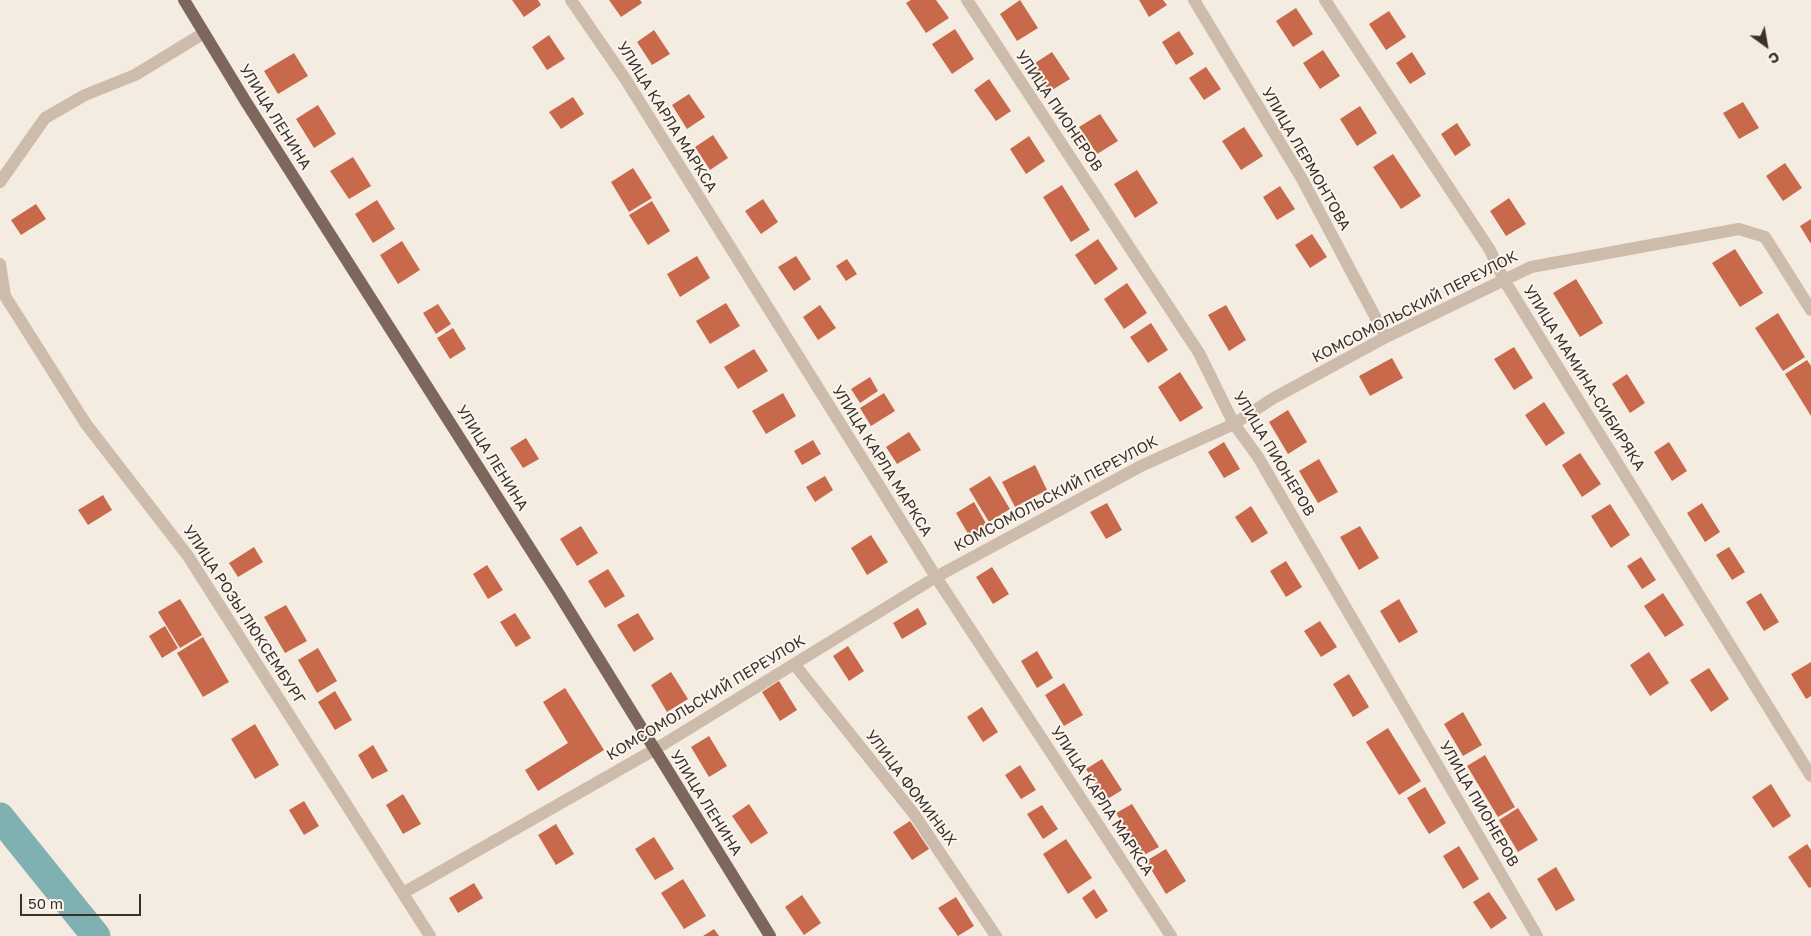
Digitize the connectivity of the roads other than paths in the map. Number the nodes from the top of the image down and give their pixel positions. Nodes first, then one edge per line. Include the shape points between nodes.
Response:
1 (184, 0) edge
2 (571, 0) edge
3 (967, 0) edge
4 (1194, 0) edge
5 (1325, 0) edge
6 (204, 34) junction
7 (0, 182) edge
8 (0, 264) edge
9 (1504, 280) junction
10 (1811, 310) edge
11 (1386, 337) junction
12 (1234, 424) junction
13 (936, 577) junction
14 (794, 664) junction
15 (654, 750) junction
16 (1811, 776) edge
17 (403, 892) junction
18 (430, 936) edge
19 (770, 936) edge
20 (996, 936) edge
21 (1171, 936) edge
22 (1537, 936) edge

1 - 6 main road, УЛИЦА ЛЕНИНА
2 - 13 street, УЛИЦА КАРЛА МАРКСА via 626,80
3 - 12 street, УЛИЦА ПИОНЕРОВ via 1199,353
4 - 11 street, УЛИЦА ЛЕРМОНТОВА via 1302,179
5 - 9 street, УЛИЦА МАМИНА-СИБИРЯКА via 1490,250
6 - 7 street via 136,75 85,95 45,118
6 - 15 main road, УЛИЦА ЛЕНИНА
8 - 17 street, УЛИЦА РОЗЫ ЛЮКСЕМБУРГ via 5,296 81,416 188,556
9 - 10 street, КОМСОМОЛЬСКИЙ ПЕРЕУЛОК via 1531,267 1739,229 1765,237
9 - 11 street, КОМСОМОЛЬСКИЙ ПЕРЕУЛОК
9 - 16 street, УЛИЦА МАМИНА-СИБИРЯКА
11 - 12 street, КОМСОМОЛЬСКИЙ ПЕРЕУЛОК via 1272,399
12 - 13 street, КОМСОМОЛЬСКИЙ ПЕРЕУЛОК via 1141,466
12 - 22 street, УЛИЦА ПИОНЕРОВ via 1258,457
13 - 14 street, КОМСОМОЛЬСКИЙ ПЕРЕУЛОК
13 - 21 street, УЛИЦА КАРЛА МАРКСА
14 - 15 street, КОМСОМОЛЬСКИЙ ПЕРЕУЛОК
14 - 20 street, УЛИЦА ФОМИНЫХ via 914,814
15 - 17 street, КОМСОМОЛЬСКИЙ ПЕРЕУЛОК
15 - 19 main road, УЛИЦА ЛЕНИНА
17 - 18 street, УЛИЦА РОЗЫ ЛЮКСЕМБУРГ

